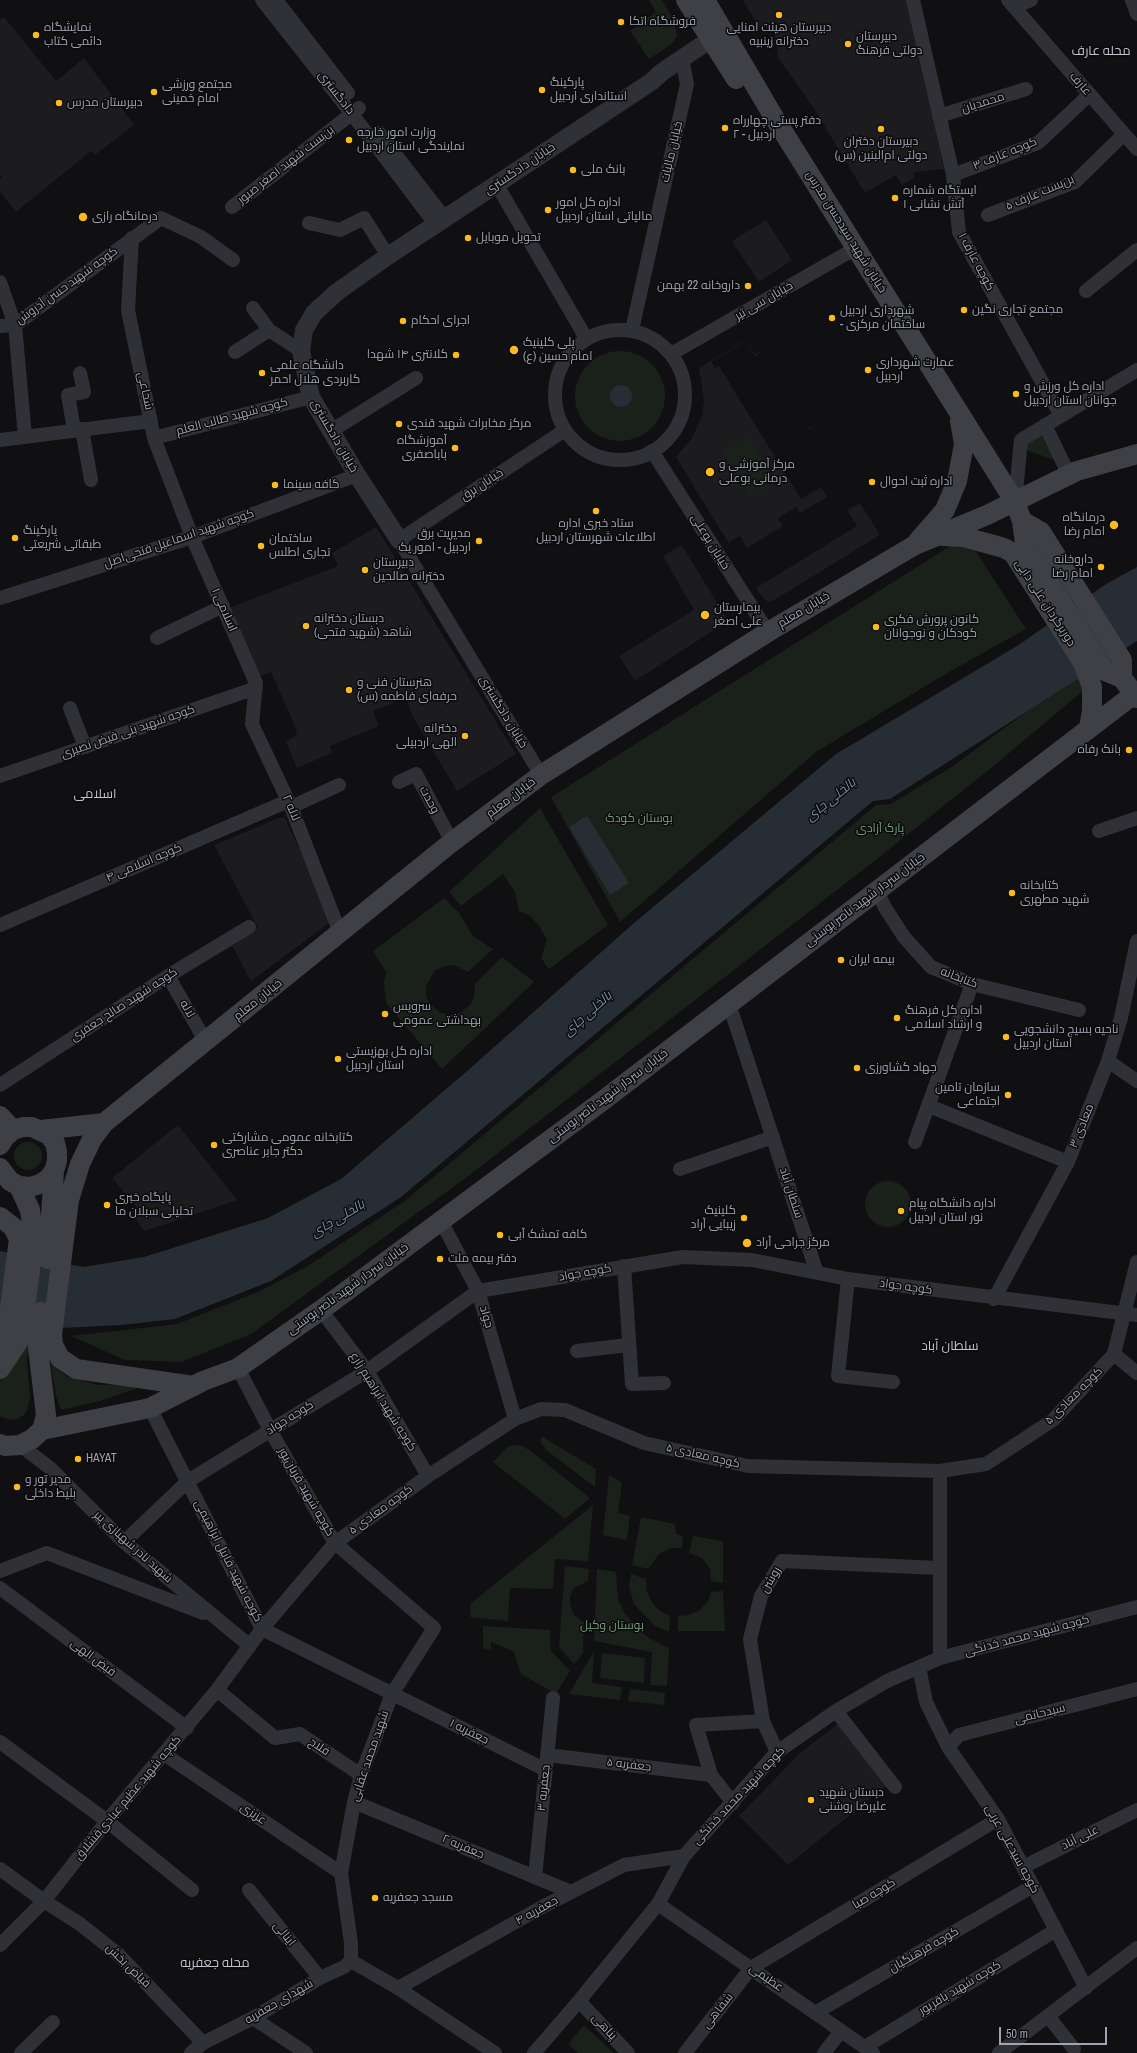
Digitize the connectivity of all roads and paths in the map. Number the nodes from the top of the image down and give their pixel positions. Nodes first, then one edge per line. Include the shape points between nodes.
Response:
1 (262, 0) edge
2 (276, 0) edge
3 (686, 0) edge
4 (705, 0) edge
5 (913, 0) edge
6 (1031, 0) edge
7 (1132, 0) edge
8 (1011, 4) edge
9 (1137, 14) edge
10 (717, 35) junction
11 (726, 63) junction
12 (684, 68) junction
13 (651, 82) junction
14 (1026, 89) dead end
15 (1090, 94) junction
16 (766, 104) junction
17 (356, 111) junction
18 (939, 116) junction
19 (1124, 134) junction
20 (1137, 149) edge
21 (953, 175) junction
22 (497, 185) junction
23 (232, 207) dead end
24 (988, 215) dead end
25 (309, 222) dead end
26 (441, 222) junction
27 (132, 238) junction
28 (856, 248) junction
29 (1137, 250) edge
30 (388, 256) junction
31 (233, 260) dead end
32 (0, 282) edge
33 (1086, 291) dead end
34 (253, 308) dead end
35 (15, 325) junction
36 (0, 326) edge
37 (269, 330) junction
38 (632, 330) junction
39 (586, 338) junction
40 (301, 351) junction
41 (235, 352) dead end
42 (671, 354) junction
43 (1137, 370) edge
44 (80, 373) dead end
45 (416, 378) dead end
46 (311, 397) junction
47 (959, 413) junction
48 (1061, 416) junction
49 (151, 420) junction
50 (1044, 425) junction
51 (78, 430) junction
52 (565, 430) junction
53 (331, 431) junction
54 (25, 437) junction
55 (154, 438) junction
56 (0, 440) edge
57 (652, 452) junction
58 (1137, 454) edge
59 (357, 474) junction
60 (1069, 475) junction
61 (91, 480) dead end
62 (1015, 502) junction
63 (1022, 521) junction
64 (938, 535) junction
65 (192, 537) junction
66 (399, 540) junction
67 (915, 545) junction
68 (1039, 580) junction
69 (0, 598) edge
70 (223, 606) junction
71 (768, 632) junction
72 (157, 638) dead end
73 (1122, 678) junction
74 (256, 685) junction
75 (1136, 695) edge
76 (70, 708) dead end
77 (1089, 728) junction
78 (85, 747) junction
79 (541, 775) junction
80 (0, 776) edge
81 (399, 782) dead end
82 (339, 786) dead end
83 (289, 804) junction
84 (1137, 818) edge
85 (1099, 831) dead end
86 (452, 842) junction
87 (877, 890) junction
88 (0, 925) edge
89 (249, 927) dead end
90 (340, 933) junction
91 (1137, 941) edge
92 (168, 976) junction
93 (972, 984) junction
94 (729, 1004) junction
95 (1079, 1010) dead end
96 (206, 1042) junction
97 (1108, 1061) junction
98 (1137, 1081) edge
99 (0, 1086) edge
100 (929, 1106) junction
101 (0, 1116) edge
102 (104, 1123) junction
103 (41, 1130) junction
104 (7, 1137) edge
105 (773, 1137) junction
106 (915, 1142) dead end
107 (1068, 1162) junction
108 (0, 1168) edge
109 (680, 1169) dead end
110 (54, 1171) junction
111 (20, 1186) junction
112 (0, 1217) edge
113 (441, 1221) junction
114 (41, 1243) junction
115 (1137, 1262) edge
116 (624, 1266) junction
117 (817, 1273) junction
118 (848, 1279) junction
119 (478, 1291) junction
120 (994, 1299) junction
121 (321, 1310) junction
122 (1131, 1314) edge
123 (24, 1334) edge
124 (628, 1345) junction
125 (577, 1351) dead end
126 (1114, 1354) junction
127 (238, 1368) junction
128 (0, 1369) edge
129 (367, 1370) junction
130 (1137, 1373) edge
131 (893, 1382) dead end
132 (664, 1383) dead end
133 (194, 1386) junction
134 (150, 1408) junction
135 (515, 1419) junction
136 (42, 1430) junction
137 (270, 1430) junction
138 (6, 1446) edge
139 (940, 1471) junction
140 (428, 1476) junction
141 (188, 1481) junction
142 (124, 1542) junction
143 (335, 1543) junction
144 (939, 1568) junction
145 (0, 1571) edge
146 (0, 1588) edge
147 (1137, 1607) edge
148 (215, 1618) junction
149 (434, 1628) joint
150 (262, 1629) junction
151 (250, 1646) junction
152 (940, 1658) junction
153 (919, 1667) junction
154 (1137, 1689) edge
155 (217, 1690) junction
156 (392, 1694) junction
157 (553, 1698) dead end
158 (836, 1711) junction
159 (763, 1721) junction
160 (186, 1728) junction
161 (0, 1742) edge
162 (948, 1747) junction
163 (778, 1752) junction
164 (164, 1754) junction
165 (547, 1755) junction
166 (546, 1770) junction
167 (361, 1775) junction
168 (710, 1775) junction
169 (895, 1787) dead end
170 (354, 1802) junction
171 (733, 1803) junction
172 (1137, 1810) edge
173 (998, 1819) junction
174 (107, 1821) junction
175 (684, 1856) junction
176 (1023, 1867) junction
177 (0, 1869) edge
178 (341, 1873) junction
179 (535, 1877) junction
180 (1033, 1886) junction
181 (192, 1890) dead end
182 (249, 1890) dead end
183 (571, 1892) junction
184 (44, 1901) junction
185 (658, 1904) junction
186 (1056, 1930) junction
187 (0, 1945) edge
188 (1137, 1948) edge
189 (351, 1961) junction
190 (751, 1968) junction
191 (320, 1978) junction
192 (398, 1988) junction
193 (1086, 1988) junction
194 (580, 2001) junction
195 (815, 2013) junction
196 (1048, 2016) junction
197 (253, 2018) junction
198 (53, 2022) dead end
199 (841, 2031) junction
200 (203, 2043) junction
201 (1074, 2049) dead end
202 (869, 2050) edge
203 (21, 2053) edge
204 (192, 2053) edge
205 (306, 2053) edge
206 (495, 2053) edge
207 (534, 2053) edge
208 (628, 2053) edge
209 (686, 2053) edge
210 (824, 2053) edge
211 (1000, 2053) edge

1 - 17 street, دادگستری
2 - 17 street
3 - 10 main road, خیابان شهید سیدحسن مدرس
4 - 10 main road, خیابان شهید سیدحسن مدرس
5 - 18 street, کوچه عارف ۱
6 - 8 street
7 - 9 street
8 - 15 street, عارف
10 - 11 main road, خیابان شهید سیدحسن مدرس
10 - 13 street, خیابان دادگستری
10 - 16 main road, خیابان شهید سیدحسن مدرس
11 - 12 street, خیابان دادگستری via 707,56
11 - 16 main road, خیابان شهید سیدحسن مدرس via 748,99
12 - 13 street, خیابان دادگستری via 666,80
12 - 38 street, خیابان مالیات via 688,84
13 - 22 street, خیابان دادگستری
14 - 18 street, محمدیان
15 - 19 street, عارف
15 - 21 street, کوچه عارف ۳ via 1038,143
16 - 28 main road, خیابان شهید سیدحسن مدرس
17 - 23 street, بن‌بست شهید اصغر صبور
17 - 26 street
18 - 21 street, کوچه عارف ۱
19 - 20 street, عارف
19 - 24 street, بن‌بست عارف ۵ via 1075,182
21 - 48 street, کوچه عارف ۱ via 959,232
22 - 26 street, خیابان دادگستری
22 - 39 street
25 - 30 street via 340,230 364,218
26 - 30 street, خیابان دادگستری
27 - 31 street, کوچه شهید حسن آذروش via 161,218 201,237
27 - 35 street, کوچه شهید حسن آذروش
27 - 49 street, شجاعی via 128,310
28 - 42 street, خیابان سی تیر
28 - 47 main road, خیابان شهید سیدحسن مدرس
29 - 33 street
30 - 40 street, خیابان دادگستری via 337,292 314,313 304,330
32 - 35 street
34 - 37 street
35 - 36 street, کوچه شهید حسن آذروش
35 - 54 street
37 - 40 street
37 - 41 street
38 - 39 street via 608,330
38 - 42 street via 653,338
39 - 52 street via 570,352 559,370 555,390 557,411
40 - 46 street, خیابان دادگستری
42 - 57 street via 682,373 686,396 682,418 670,437
43 - 48 street
44 - 51 street via 84,392 68,395
45 - 53 street
46 - 53 street, خیابان دادگستری
46 - 55 street, کوچه شهید طالب العلم
47 - 62 main road, خیابان شهید سیدحسن مدرس
47 - 67 main road via 964,444 957,481 945,510
48 - 50 street
49 - 51 street
49 - 55 street, شجاعی
50 - 60 street
50 - 62 street via 1021,440
51 - 54 street
51 - 61 street
52 - 57 street via 578,445 596,455 615,460 634,458
52 - 66 street, خیابان برق
53 - 59 street, خیابان دادگستری
54 - 56 street
55 - 65 street, شجاعی
57 - 71 street, خیابان بوعلی
58 - 60 main road, خیابان معلم
59 - 65 street, کوچه شهید اسماعیل فتحی‌اصل
59 - 66 street, خیابان دادگستری
60 - 62 main road, خیابان معلم
62 - 63 main road, خیابان شهید سیدحسن مدرس
62 - 64 main road, خیابان معلم
63 - 68 main road, خیابان شهید سیدحسن مدرس via 1025,544
63 - 73 main road via 1041,532 1121,658
64 - 67 main road, خیابان معلم
64 - 68 main road, دوربرگردان علی دایی via 964,537 1004,548 1013,553
65 - 69 street, کوچه شهید اسماعیل فتحی‌اصل
65 - 70 street, اسلامی ۱
66 - 79 street, خیابان دادگستری
67 - 71 main road, خیابان معلم
68 - 73 main road via 1105,671
68 - 77 main road, دوربرگردان علی دایی via 1083,663 1092,687
70 - 72 street
70 - 74 street, اسلامی ۱
71 - 79 main road, خیابان معلم
73 - 75 main road
74 - 78 street, کوچه شهید بنی فیض نصیری
74 - 83 street, لاله ۲ via 252,724
75 - 77 main road, خیابان سردار شهید ناصر پوستی
76 - 78 street
77 - 87 main road, خیابان سردار شهید ناصر پوستی
78 - 80 street, کوچه شهید بنی فیض نصیری
79 - 86 main road, خیابان معلم
81 - 86 street, وحدت via 416,774
82 - 83 street, کوچه اسلامی ۴
83 - 88 street, کوچه اسلامی ۴
83 - 90 street, لاله ۲
84 - 85 street
86 - 90 main road, خیابان معلم
87 - 93 street, کتابخانه via 904,937 931,967
87 - 94 main road, خیابان سردار شهید ناصر پوستی
89 - 92 street, کوچه شهید صالح جعفری
90 - 96 main road, خیابان معلم
91 - 97 street, معادی ۳ via 1121,1018
92 - 96 street, لاله
92 - 99 street, کوچه شهید صالح جعفری
93 - 95 street, کتابخانه
93 - 100 street
94 - 105 street, سلطان آباد
94 - 113 main road, خیابان سردار شهید ناصر پوستی
96 - 102 main road, خیابان معلم
97 - 98 street
97 - 107 street, معادی ۳
100 - 106 street
100 - 107 street
101 - 104 main road
102 - 103 main road
102 - 114 main road, خیابان معلم via 80,1164 69,1200
103 - 104 main road via 27,1127
103 - 110 main road via 49,1135 58,1152
105 - 109 street
105 - 117 street, سلطان آباد
107 - 120 street, معادی ۳
108 - 111 main road via 10,1181
110 - 111 main road via 40,1184
110 - 114 main road
111 - 114 main road
112 - 114 main road
113 - 119 street, جواد
113 - 121 main road, خیابان سردار شهید ناصر پوستی
114 - 123 main road
114 - 123 main road
115 - 122 street, کوچه معادی ۵
116 - 117 street, کوچه جواد via 683,1257 752,1260
116 - 119 street, کوچه جواد
116 - 124 street
117 - 118 street, کوچه جواد
118 - 120 street, کوچه جواد
118 - 131 street via 838,1376
119 - 129 street, کوچه جواد
119 - 135 street, جواد
120 - 122 street, کوچه جواد
121 - 127 main road, خیابان سردار شهید ناصر پوستی
121 - 129 street, کوچه شهید ابراهیم زارع
122 - 126 street, کوچه معادی ۵
123 - 128 main road
123 - 133 main road via 53,1345 60,1358 76,1369
123 - 136 main road via 38,1348 46,1415
124 - 125 street
124 - 132 street via 632,1384
126 - 130 street
126 - 139 street, کوچه معادی ۵ via 1053,1420 986,1464
127 - 133 main road, خیابان سردار شهید ناصر پوستی
127 - 137 street, کوچه شهید قربان‌پور
129 - 137 street, کوچه جواد
129 - 140 street, کوچه شهید ابراهیم زارع
133 - 134 main road, خیابان سردار شهید ناصر پوستی
134 - 136 main road, خیابان سردار شهید ناصر پوستی
134 - 141 street, کوچه شهید قابیل ابراهیمی
135 - 139 street, کوچه معادی ۵ via 542,1409 565,1410 644,1443 748,1466
135 - 140 street, کوچه معادی ۵
136 - 138 main road via 32,1439
137 - 141 street, کوچه جواد
137 - 143 street, کوچه شهید قربان‌پور
138 - 142 street, شهید نادر شهبازی پیر via 50,1468
139 - 144 street
140 - 143 street, کوچه معادی ۵
141 - 142 street, کوچه جواد
141 - 150 street, کوچه شهید قابیل ابراهیمی
142 - 148 street, شهید نادر شهبازی پیر
143 - 149 street, کوچه شهید قربان‌پور
143 - 150 street, کوچه معادی ۵
144 - 152 street
144 - 159 street, روشن via 782,1561 761,1596 750,1639
145 - 148 street via 47,1553
146 - 160 street, فیض الهی
147 - 152 street, کوچه شهید محمد خدنگی
148 - 151 street, شهید نادر شهبازی پیر
149 - 156 street, شهید محمد عقابی
150 - 151 street, کوچه معادی ۵
150 - 156 street, کوچه شهید قابیل ابراهیمی
151 - 155 street, کوچه شهید عظیم عبادی‌قشلاق
152 - 153 street, کوچه شهید محمد خدنگی
153 - 158 street, کوچه شهید محمد خدنگی via 887,1681
153 - 162 street, کوچه سیدعلی عربی via 926,1702
154 - 162 street, سیدحاتمی via 959,1735
155 - 160 street, کوچه شهید عظیم عبادی‌قشلاق
155 - 167 street, فلاح via 275,1738 300,1734
156 - 166 street, جعفریه ۱
156 - 167 street, شهید محمد عقابی
157 - 165 street, جعفریه ۳
158 - 163 street, کوچه شهید محمد خدنگی
158 - 169 street
159 - 163 street, روشن
159 - 168 street via 696,1725
160 - 164 street, کوچه شهید عظیم عبادی‌قشلاق
161 - 174 street
162 - 173 street, کوچه سیدعلی عربی
163 - 171 street, کوچه شهید محمد خدنگی
164 - 174 street, کوچه شهید عظیم عبادی‌قشلاق
164 - 178 street, عزیزی
165 - 166 street, جعفریه ۳
165 - 168 street, جعفریه ۵
166 - 179 street, جعفریه ۳
167 - 170 street, شهید محمد عقابی
168 - 171 street
170 - 178 street, شهید محمد عقابی
170 - 179 street, جعفریه ۲
171 - 175 street, کوچه شهید محمد خدنگی
172 - 176 street, علی آباد
173 - 176 street, کوچه سیدعلی عربی
173 - 190 street, کوچه صبا
174 - 181 street
174 - 184 street, کوچه شهید عظیم عبادی‌قشلاق
175 - 183 street, جعفریه ۴ via 624,1864
175 - 185 street, کوچه شهید محمد خدنگی
176 - 180 street, کوچه سیدعلی عربی
177 - 184 street, فیاض بخش
178 - 189 street, شهید محمد عقابی via 351,1943
179 - 183 street, جعفریه ۲
180 - 186 street, کوچه سیدعلی عربی
180 - 195 street, کوچه فرهنگیان
182 - 191 street, اینالی
183 - 192 street, جعفریه ۴
184 - 187 street, کوچه شهید عظیم عبادی‌قشلاق
184 - 200 street, فیاض بخش via 80,1924 119,1955
185 - 190 street, عظیمی
185 - 194 street, کوچه شهید محمد خدنگی
186 - 193 street, کوچه سیدعلی عربی
186 - 202 street, کوچه شهید باقرپور
188 - 193 street
189 - 191 street, شهدای جعفریه
189 - 192 street
190 - 195 street, عظیمی
190 - 209 street, شفاهی
191 - 197 street, شهدای جعفریه
192 - 206 street
193 - 196 street
194 - 207 street, کوچه شهید محمد خدنگی
194 - 208 street, پناهی
195 - 199 street, عظیمی
196 - 201 street
196 - 211 street
197 - 200 street, شهدای جعفریه
197 - 205 street
198 - 203 street
199 - 202 street, عظیمی
199 - 210 street
200 - 204 street, شهدای جعفریه

